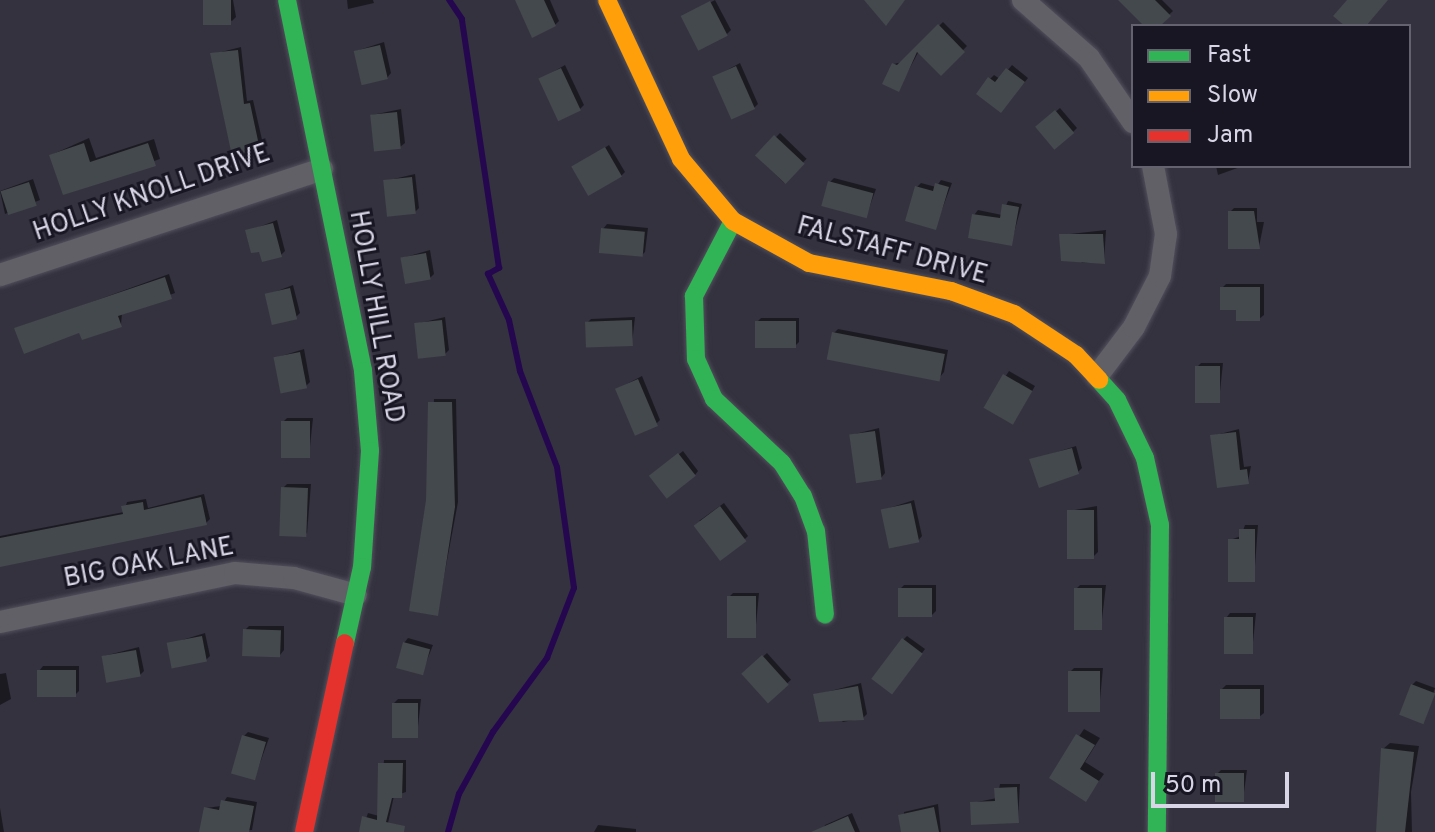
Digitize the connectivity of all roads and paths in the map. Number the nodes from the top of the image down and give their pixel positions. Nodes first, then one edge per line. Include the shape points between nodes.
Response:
1 (287, 0) edge
2 (607, 0) edge
3 (1023, 0) edge
4 (1131, 119) edge
5 (1153, 168) edge
6 (322, 169) junction
7 (733, 221) junction
8 (0, 275) edge
9 (1097, 376) junction
10 (356, 595) junction
11 (825, 615) dead end
12 (0, 622) edge
13 (304, 832) edge
14 (1157, 832) edge

1 - 6 street, HOLLY HILL ROAD
2 - 7 street, FALSTAFF DRIVE via 681,159
3 - 4 street via 1089,58
5 - 9 street via 1166,234 1160,276 1134,327
6 - 8 street, HOLLY KNOLL DRIVE
6 - 10 street, HOLLY HILL ROAD via 368,412 370,483
7 - 9 street, FALSTAFF DRIVE via 809,263 980,300 1042,331
7 - 11 street via 694,296 696,359 714,399 782,463 803,496 816,531
9 - 14 street, FALSTAFF DRIVE via 1117,400 1145,458 1160,525
10 - 12 street, BIG OAK LANE via 294,578 235,573
10 - 13 street, HOLLY HILL ROAD

